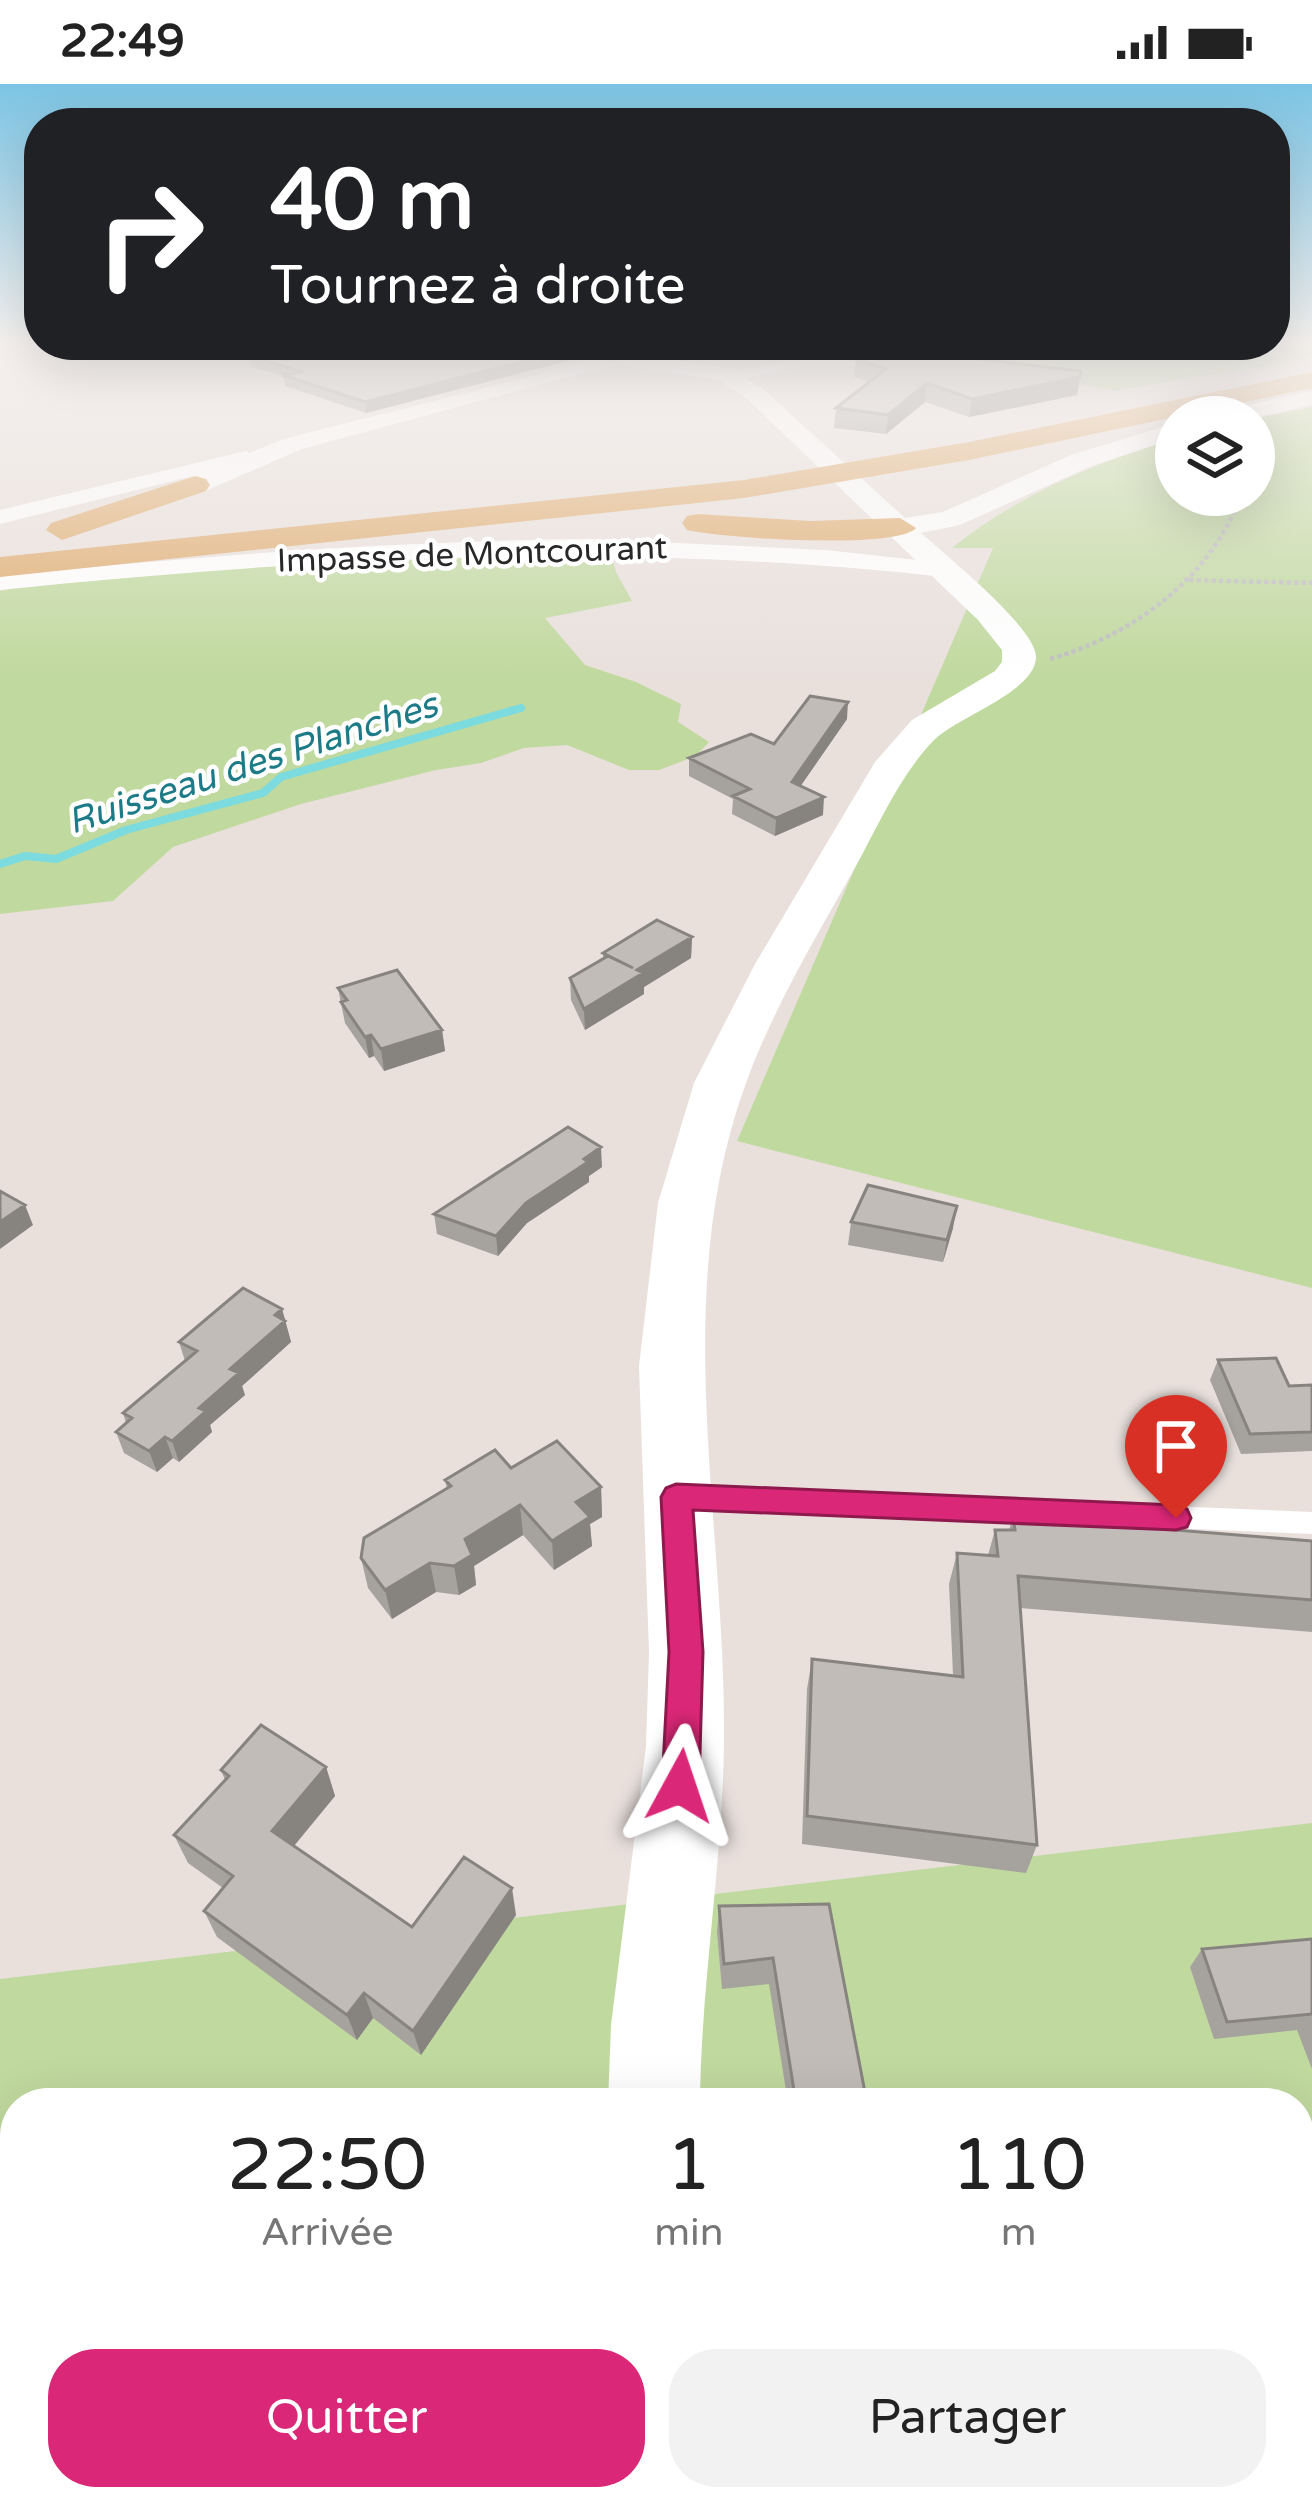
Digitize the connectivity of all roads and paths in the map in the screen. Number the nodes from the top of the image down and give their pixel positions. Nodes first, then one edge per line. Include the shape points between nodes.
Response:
1 (296, 454) edge
2 (824, 454) edge
3 (950, 454) edge
4 (1100, 454) edge
5 (246, 457) dead end
6 (148, 480) junction
7 (195, 485) junction
8 (880, 509) junction
9 (1233, 516) edge
10 (0, 518) edge
11 (0, 543) edge
12 (0, 567) edge
13 (944, 570) junction
14 (1189, 580) junction
15 (0, 583) edge
16 (1312, 583) edge
17 (1019, 664) junction
18 (676, 1497) junction
19 (1312, 1523) edge
20 (654, 2088) edge

1 - 7 street via 245,481
2 - 8 street
3 - 12 main road via 744,489
4 - 8 street via 950,520
5 - 6 street
6 - 7 street
6 - 10 street
7 - 11 main road via 108,518
8 - 12 main road via 826,532 590,524
8 - 13 street
9 - 14 path
13 - 15 street, Impasse de Montcourant via 801,552 548,543
13 - 17 street via 1009,635
14 - 16 path
14 - 17 path via 1078,653
17 - 18 street via 925,728 894,762 720,1083 683,1225 670,1366
18 - 19 lane
18 - 20 street via 685,1746

